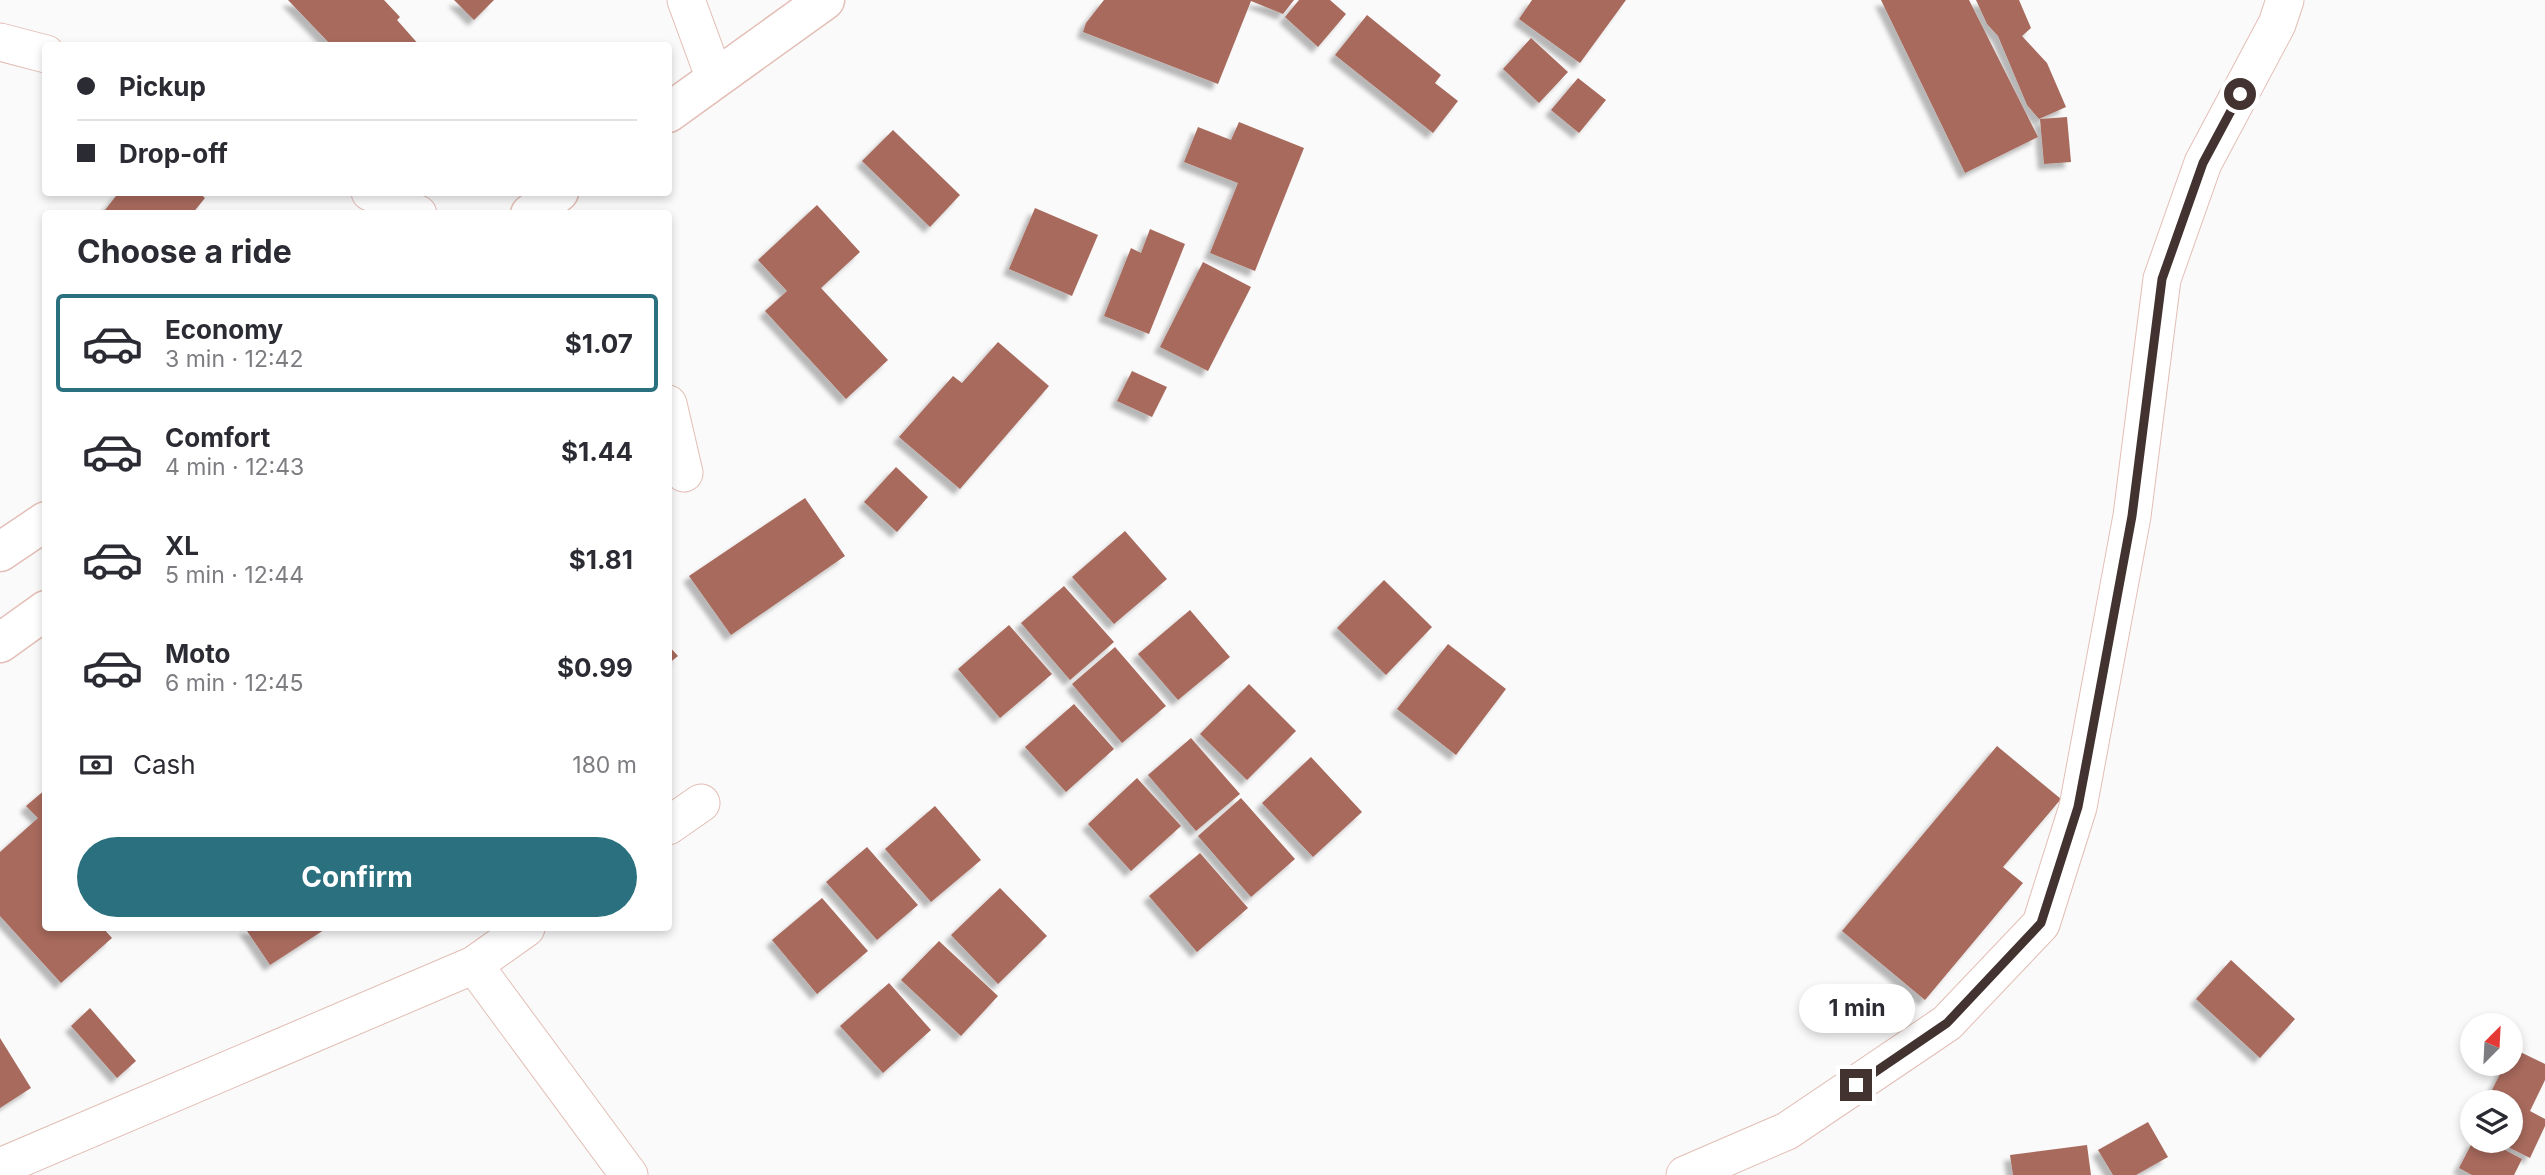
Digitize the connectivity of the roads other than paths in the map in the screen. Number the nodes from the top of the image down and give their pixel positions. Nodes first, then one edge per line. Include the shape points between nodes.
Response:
1 (686, 0) edge
2 (825, 0) edge
3 (2285, 0) edge
4 (0, 42) edge
5 (42, 53) edge
6 (715, 79) junction
7 (672, 110) edge
8 (379, 196) edge
9 (554, 196) edge
10 (409, 210) edge
11 (535, 210) edge
12 (672, 421) edge
13 (684, 473) dead end
14 (42, 524) edge
15 (0, 552) edge
16 (42, 613) edge
17 (0, 643) edge
18 (702, 803) dead end
19 (672, 823) edge
20 (522, 931) edge
21 (474, 965) junction
22 (0, 1167) edge
23 (629, 1175) edge
24 (1685, 1175) edge

1 - 6 street
2 - 6 highway
3 - 24 street via 2277,24 2203,163 2162,279 2132,516 2078,807 2041,923 1947,1023 1787,1132
4 - 5 street
6 - 7 highway
8 - 10 street
9 - 11 highway
12 - 13 street
14 - 15 highway
16 - 17 highway
18 - 19 street
20 - 21 street
21 - 22 street
21 - 23 street

